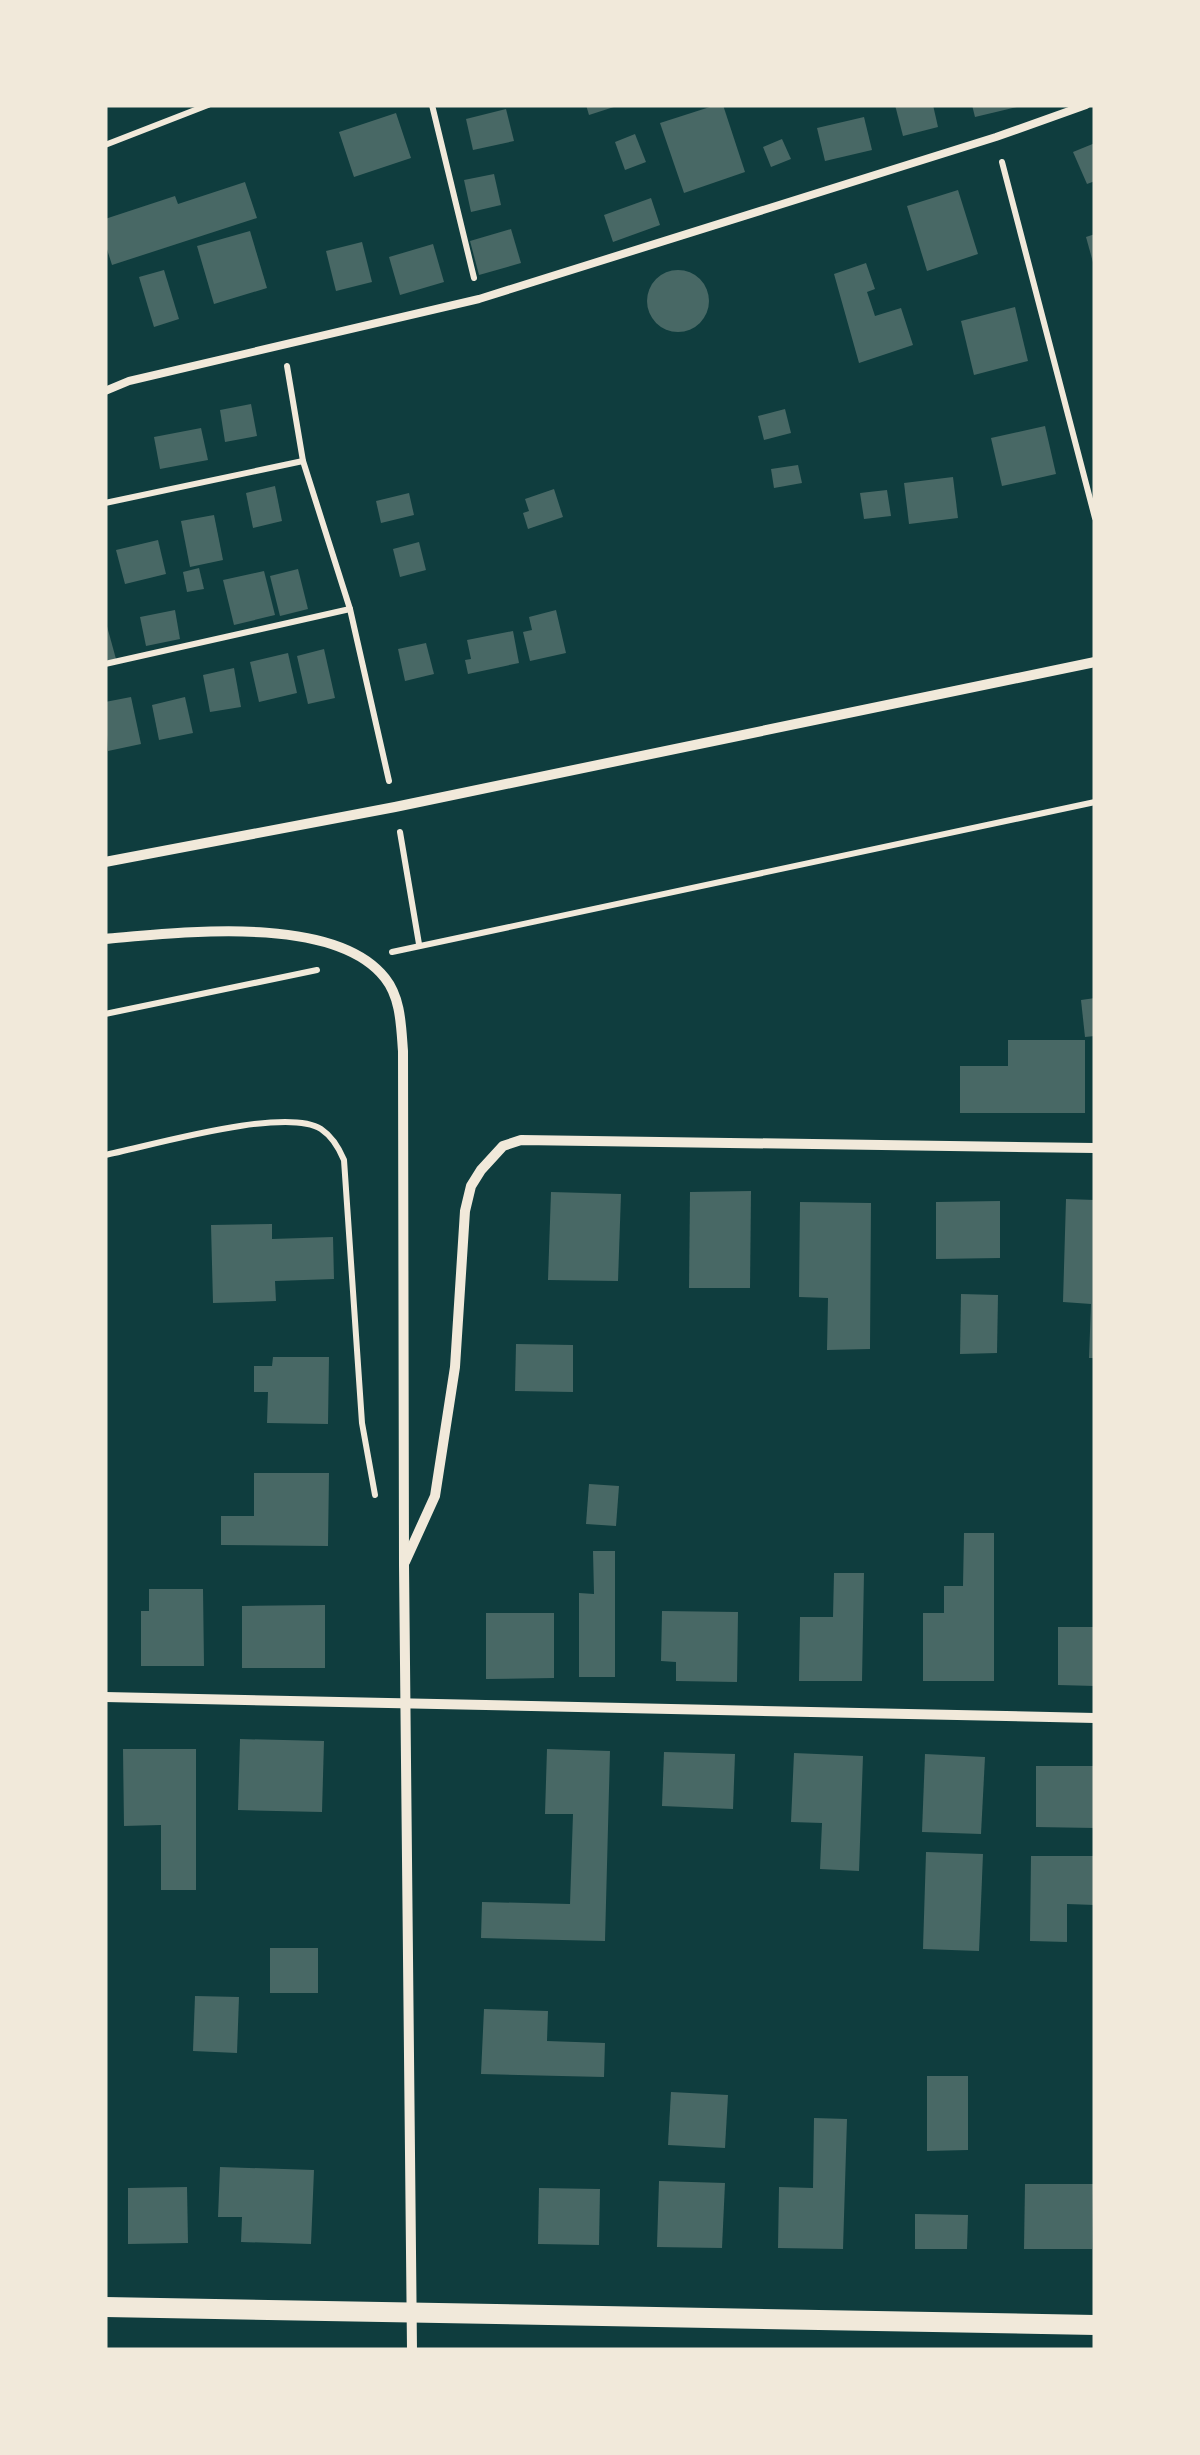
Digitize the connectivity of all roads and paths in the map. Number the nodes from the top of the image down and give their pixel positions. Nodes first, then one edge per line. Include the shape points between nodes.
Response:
1 (208, 105) edge
2 (432, 105) edge
3 (1086, 105) edge
4 (996, 136) junction
5 (105, 145) edge
6 (478, 299) junction
7 (284, 346) junction
8 (105, 391) edge
9 (303, 461) junction
10 (105, 503) edge
11 (1095, 518) edge
12 (350, 610) junction
13 (1095, 662) edge
14 (105, 664) edge
15 (1095, 802) edge
16 (396, 807) junction
17 (105, 862) edge
18 (105, 939) edge
19 (419, 944) junction
20 (364, 960) junction
21 (105, 1014) edge
22 (1095, 1148) edge
23 (105, 1155) edge
24 (379, 1505) dead end
25 (404, 1565) junction
26 (105, 1697) edge
27 (406, 1704) junction
28 (1095, 1718) edge
29 (105, 2307) edge
30 (413, 2313) junction
31 (1095, 2324) edge
32 (412, 2350) edge

1 - 5 path
2 - 6 path
3 - 4 lane
4 - 6 lane
4 - 11 path
6 - 7 lane
7 - 8 lane
7 - 9 path
9 - 10 path
9 - 12 path
12 - 14 path
12 - 16 path
13 - 16 street
15 - 19 path
16 - 17 street
16 - 19 path
18 - 20 street via 292,934 336,944
19 - 20 path
20 - 21 path
20 - 25 street via 386,978 400,1011 403,1051
22 - 25 street via 521,1140 503,1146 471,1186 456,1367 434,1496
23 - 24 path via 253,1123 297,1122 320,1128 336,1143 344,1160 362,1423
25 - 27 street
26 - 27 street
27 - 28 street
27 - 30 street
29 - 30 main road
30 - 31 main road
30 - 32 street

